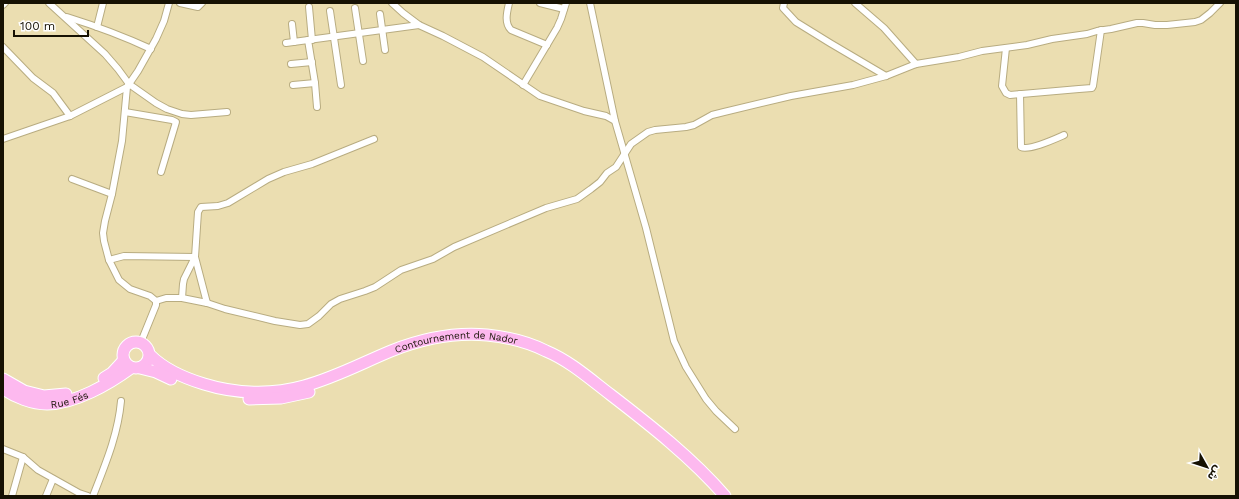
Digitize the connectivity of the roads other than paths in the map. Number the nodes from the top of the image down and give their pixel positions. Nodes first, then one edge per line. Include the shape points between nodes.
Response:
1 (49, 3) edge
2 (103, 3) edge
3 (169, 3) edge
4 (180, 3) edge
5 (202, 3) edge
6 (392, 3) edge
7 (508, 3) edge
8 (540, 3) edge
9 (590, 3) edge
10 (784, 3) edge
11 (855, 3) edge
12 (1220, 3) edge
13 (565, 6) edge
14 (309, 7) dead end
15 (355, 8) dead end
16 (330, 11) dead end
17 (380, 14) dead end
18 (63, 16) junction
19 (292, 24) dead end
20 (419, 25) junction
21 (97, 27) junction
22 (1101, 30) junction
23 (382, 31) junction
24 (359, 34) junction
25 (334, 37) junction
26 (310, 40) junction
27 (294, 42) junction
28 (286, 43) dead end
29 (547, 45) junction
30 (3, 47) edge
31 (1006, 48) junction
32 (151, 49) junction
33 (385, 50) dead end
34 (362, 61) dead end
35 (312, 62) junction
36 (291, 64) dead end
37 (916, 64) junction
38 (886, 76) junction
39 (315, 83) junction
40 (293, 85) dead end
41 (341, 85) dead end
42 (523, 85) junction
43 (128, 86) junction
44 (1020, 94) junction
45 (317, 107) dead end
46 (125, 112) junction
47 (227, 112) dead end
48 (70, 116) junction
49 (615, 122) junction
50 (1064, 135) dead end
51 (3, 139) edge
52 (374, 139) dead end
53 (624, 154) junction
54 (161, 172) dead end
55 (72, 179) dead end
56 (112, 194) junction
57 (195, 257) junction
58 (109, 260) junction
59 (182, 298) junction
60 (156, 303) junction
61 (207, 303) junction
62 (141, 342) junction
63 (150, 355) junction
64 (132, 365) junction
65 (3, 379) edge
66 (3, 389) edge
67 (121, 401) dead end
68 (735, 429) dead end
69 (3, 448) edge
70 (23, 458) junction
71 (53, 479) junction
72 (79, 494) edge
73 (12, 496) edge
74 (46, 496) edge
75 (88, 496) edge
76 (93, 496) edge
77 (715, 496) edge
78 (725, 496) edge

1 - 18 street
2 - 21 street
3 - 32 street
4 - 5 street via 198,7
6 - 20 street
7 - 29 street via 508,28
8 - 13 street
9 - 49 street
10 - 38 street via 783,8 796,22
11 - 37 street via 884,28
12 - 22 street via 1201,20 1195,22 1167,25 1137,23
13 - 29 street
14 - 26 street
15 - 24 street
16 - 25 street
17 - 23 street
18 - 21 street
18 - 43 street via 114,63
19 - 27 street
20 - 23 street
20 - 42 street via 484,57
21 - 32 street
22 - 31 street
22 - 44 street via 1092,88
23 - 24 street
23 - 33 street
24 - 25 street
24 - 34 street
25 - 26 street
25 - 41 street
26 - 27 street
26 - 35 street
27 - 28 street
29 - 42 street
30 - 48 street via 33,78 53,93
31 - 37 street
31 - 44 street via 1002,86 1010,95
32 - 43 street
35 - 36 street
35 - 39 street
37 - 38 street
38 - 53 street via 743,107 712,115 686,127 648,132 631,144
39 - 40 street
39 - 45 street
42 - 49 street via 540,96 606,116
43 - 46 street
43 - 47 street via 156,103 182,114
43 - 48 street
44 - 50 street via 1021,147 1033,146
46 - 54 street via 176,122
46 - 56 street
48 - 51 street
49 - 53 street
52 - 57 street via 268,179 228,203 201,207 198,212
53 - 61 street via 616,167 577,200 546,208 454,247 433,259 402,270 375,287 340,299 308,324 274,321
53 - 68 street via 652,248 674,341 706,399
55 - 56 street
56 - 58 street via 104,234
57 - 58 street via 124,256
57 - 59 street via 184,279
57 - 61 street
58 - 60 street via 117,277 126,286 150,296
59 - 60 street via 166,298
59 - 61 street
60 - 62 street
62 - 63 highway via 146,345
62 - 64 highway via 129,344 125,348 123,354
63 - 64 highway via 145,365
63 - 78 highway, Contournement de Nador via 162,366 190,379 219,388 257,392 303,386 393,350 426,340 456,335 487,335 517,340 546,350 573,365 647,422
64 - 65 highway, Rue Fés via 73,393 44,396 24,391
64 - 66 highway, Rue Fés via 99,389 61,402 33,402
64 - 77 highway, Contournement de Nador via 210,393 257,400 293,396 327,386 395,357 430,346 481,342 516,347 545,358 568,371 643,428
67 - 76 street via 114,442
69 - 70 street
70 - 71 street
70 - 73 street
71 - 72 street
71 - 74 street
72 - 75 street

